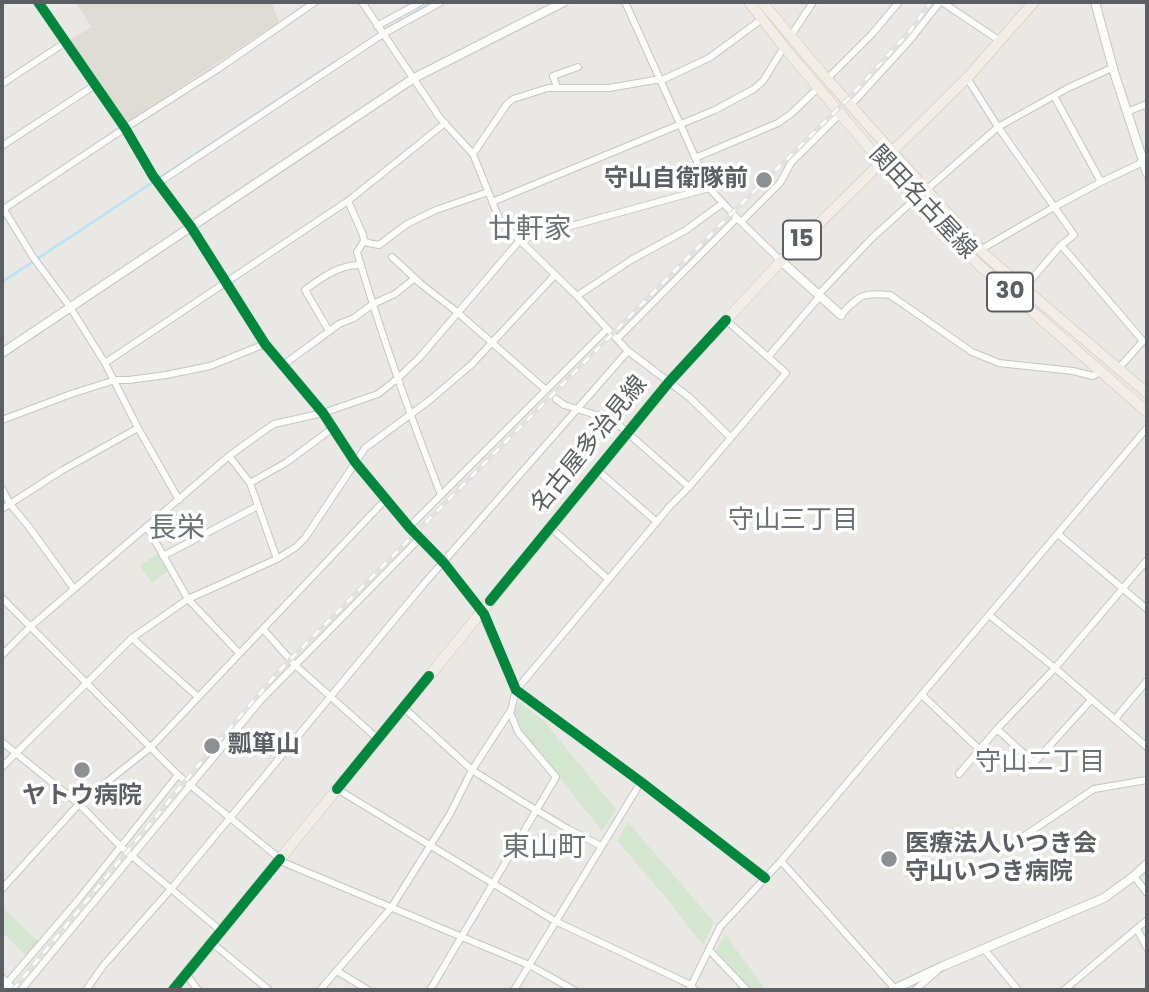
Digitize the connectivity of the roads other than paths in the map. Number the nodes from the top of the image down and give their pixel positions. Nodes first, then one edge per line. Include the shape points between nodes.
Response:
1 (38, 2) edge
2 (315, 2) edge
3 (362, 2) edge
4 (421, 2) edge
5 (441, 2) edge
6 (564, 2) edge
7 (625, 2) edge
8 (748, 2) edge
9 (762, 2) edge
10 (898, 2) edge
11 (941, 2) edge
12 (1034, 2) edge
13 (1095, 2) edge
14 (811, 3) edge
15 (762, 19) junction
16 (377, 26) junction
17 (383, 34) junction
18 (790, 37) junction
19 (1000, 41) junction
20 (66, 43) junction
21 (784, 47) junction
22 (578, 67) dead end
23 (1114, 67) junction
24 (414, 78) junction
25 (967, 78) junction
26 (827, 79) junction
27 (662, 80) junction
28 (2, 84) edge
29 (95, 85) junction
30 (557, 87) junction
31 (819, 88) junction
32 (1054, 96) junction
33 (1147, 104) edge
34 (850, 106) junction
35 (1127, 112) junction
36 (841, 113) junction
37 (445, 123) junction
38 (680, 124) junction
39 (998, 127) junction
40 (125, 128) junction
41 (2, 146) edge
42 (892, 152) junction
43 (473, 154) junction
44 (695, 158) junction
45 (1145, 158) edge
46 (881, 162) junction
47 (1147, 173) edge
48 (156, 181) junction
49 (1101, 182) junction
50 (709, 188) junction
51 (926, 190) junction
52 (488, 192) junction
53 (915, 199) junction
54 (348, 201) junction
55 (492, 202) junction
56 (723, 203) junction
57 (1054, 207) junction
58 (2, 209) edge
59 (739, 220) junction
60 (191, 227) junction
61 (520, 240) junction
62 (364, 241) junction
63 (1061, 244) junction
64 (980, 250) junction
65 (392, 257) dead end
66 (781, 261) junction
67 (361, 265) junction
68 (555, 275) junction
69 (415, 278) junction
70 (227, 283) junction
71 (1023, 289) junction
72 (819, 295) junction
73 (577, 296) junction
74 (373, 304) junction
75 (69, 307) junction
76 (457, 312) junction
77 (841, 315) joint
78 (726, 320) junction
79 (607, 328) junction
80 (329, 331) junction
81 (617, 339) junction
82 (491, 343) junction
83 (265, 344) junction
84 (628, 351) junction
85 (2, 353) edge
86 (768, 357) junction
87 (105, 363) junction
88 (283, 365) junction
89 (1118, 369) junction
90 (1100, 372) junction
91 (397, 379) junction
92 (115, 380) junction
93 (669, 382) junction
94 (546, 390) junction
95 (1147, 393) edge
96 (556, 399) dead end
97 (577, 409) junction
98 (1147, 412) edge
99 (323, 413) junction
100 (409, 414) junction
101 (2, 420) edge
102 (138, 428) junction
103 (333, 428) junction
104 (1147, 428) edge
105 (626, 433) junction
106 (731, 438) junction
107 (229, 456) junction
108 (355, 462) junction
109 (597, 470) junction
110 (250, 484) junction
111 (689, 487) junction
112 (2, 489) edge
113 (441, 495) junction
114 (386, 499) junction
115 (179, 500) junction
116 (10, 504) junction
117 (258, 506) junction
118 (2, 509) edge
119 (657, 522) junction
120 (147, 527) junction
121 (410, 527) junction
122 (550, 527) junction
123 (1058, 534) junction
124 (420, 538) junction
125 (163, 556) junction
126 (276, 559) junction
127 (1147, 559) edge
128 (444, 563) junction
129 (608, 579) junction
130 (1123, 588) junction
131 (74, 589) junction
132 (2, 598) edge
133 (188, 599) junction
134 (1147, 608) edge
135 (482, 611) junction
136 (989, 615) junction
137 (30, 627) junction
138 (263, 629) junction
139 (132, 638) junction
140 (239, 653) junction
141 (2, 655) edge
142 (295, 665) junction
143 (1055, 668) junction
144 (1147, 681) edge
145 (86, 682) junction
146 (516, 690) junction
147 (922, 695) junction
148 (198, 697) junction
149 (331, 697) junction
150 (1091, 700) junction
151 (403, 708) junction
152 (510, 712) junction
153 (1115, 719) junction
154 (997, 729) junction
155 (378, 739) junction
156 (2, 742) edge
157 (1147, 745) edge
158 (151, 747) junction
159 (980, 750) junction
160 (16, 753) junction
161 (2, 767) edge
162 (472, 770) junction
163 (959, 774) dead end
164 (178, 775) junction
165 (1147, 780) edge
166 (641, 782) junction
167 (191, 785) junction
168 (337, 789) junction
169 (79, 804) junction
170 (536, 810) junction
171 (231, 818) junction
172 (1024, 836) dead end
173 (430, 844) junction
174 (121, 846) junction
175 (601, 846) junction
176 (132, 856) junction
177 (279, 859) junction
178 (781, 860) junction
179 (1147, 864) edge
180 (1134, 876) junction
181 (765, 878) junction
182 (493, 883) junction
183 (2, 889) edge
184 (172, 889) junction
185 (1147, 893) edge
186 (391, 908) junction
187 (1147, 920) edge
188 (555, 921) junction
189 (1137, 929) junction
190 (221, 931) junction
191 (460, 937) junction
192 (212, 943) junction
193 (1147, 948) edge
194 (984, 949) junction
195 (709, 950) junction
196 (529, 965) junction
197 (943, 966) junction
198 (337, 971) junction
199 (187, 974) junction
200 (3, 984) edge
201 (692, 989) edge
202 (15, 990) edge
203 (21, 990) edge
204 (86, 990) edge
205 (173, 990) edge
206 (198, 990) edge
207 (270, 990) edge
208 (320, 990) edge
209 (368, 990) edge
210 (430, 990) edge
211 (514, 990) edge
212 (574, 990) edge
213 (747, 990) edge
214 (894, 990) edge
215 (915, 990) edge
216 (1018, 990) edge
217 (1064, 990) edge

1 - 20 street
2 - 40 street
3 - 16 street
4 - 16 street
5 - 17 street
6 - 24 street
7 - 27 street
8 - 15 main road, 関田名古屋線 / 30
9 - 18 main road, 関田名古屋線 / 30
10 - 26 street
11 - 19 street
11 - 34 street
12 - 19 main road, 名古屋多治見線 / 15
13 - 23 street
14 - 18 street
15 - 21 main road, 関田名古屋線 / 30
15 - 27 street via 709,58
16 - 17 street
17 - 24 street
17 - 48 street
18 - 26 main road, 関田名古屋線 / 30
19 - 25 main road, 名古屋多治見線 / 15
20 - 28 street
20 - 29 street
21 - 31 main road, 関田名古屋線 / 30
21 - 38 street via 754,89
22 - 30 street via 553,76
23 - 32 street
23 - 35 street
24 - 37 street
24 - 60 street
25 - 39 street
25 - 42 main road, 名古屋多治見線 / 15
26 - 34 main road, 関田名古屋線 / 30
27 - 30 street via 608,88
27 - 38 street
29 - 40 street
29 - 41 street
30 - 43 street via 513,99
31 - 36 main road, 関田名古屋線 / 30
31 - 44 street via 778,123
32 - 39 street
32 - 49 street
33 - 35 street
34 - 42 main road, 関田名古屋線 / 30
35 - 45 street
36 - 46 main road, 関田名古屋線 / 30
36 - 59 street via 791,163 780,183
37 - 43 street
37 - 54 street
38 - 44 street
38 - 55 street
39 - 51 street
39 - 57 street
40 - 48 street
40 - 58 street
42 - 46 main road, 名古屋多治見線 / 15
42 - 51 main road, 関田名古屋線 / 30
43 - 52 street
44 - 50 street
45 - 47 street
45 - 49 street
46 - 53 main road, 関田名古屋線 / 30
46 - 66 main road, 名古屋多治見線 / 15
48 - 60 street
49 - 57 street
50 - 56 street
50 - 61 street
51 - 64 main road, 関田名古屋線 / 30
52 - 55 street
52 - 62 street via 407,224 379,245
53 - 72 street
53 - 90 main road, 関田名古屋線 / 30 via 978,264
54 - 62 street
54 - 70 street
55 - 61 street via 502,223
56 - 59 street
56 - 73 street
57 - 63 street via 1074,235
57 - 64 street
58 - 75 street
59 - 66 street
59 - 81 street
60 - 70 street
60 - 75 street
61 - 68 street
61 - 76 street
62 - 67 street via 357,252
63 - 71 street
63 - 89 street via 1143,341
64 - 71 main road, 関田名古屋線 / 30
65 - 69 street
66 - 72 street
66 - 78 main road, 名古屋多治見線 / 15
67 - 74 street
67 - 80 street via 326,275 304,290
68 - 73 street
68 - 82 street
69 - 74 street
69 - 76 street
70 - 83 street
70 - 87 street
71 - 89 main road, 関田名古屋線 / 30
72 - 77 street
72 - 86 street
73 - 79 street
74 - 80 street
74 - 91 street
75 - 85 street
75 - 87 street
76 - 82 street
76 - 91 street
77 - 90 street via 859,297 890,295 972,352 999,363 1093,376
78 - 86 street
78 - 93 main road, 名古屋多治見線 / 15
79 - 81 street
79 - 94 street
80 - 88 street
81 - 84 street
82 - 94 street
82 - 100 street
83 - 88 street
83 - 92 street via 210,366
84 - 93 street
84 - 97 street
86 - 106 street via 786,373
87 - 92 street
88 - 99 street
89 - 95 main road, 関田名古屋線 / 30
90 - 98 main road, 関田名古屋線 / 30
91 - 99 street via 378,394
91 - 100 street
92 - 101 street
92 - 102 street
93 - 105 main road, 名古屋多治見線 / 15
93 - 106 street
94 - 113 street
96 - 97 street
97 - 105 street via 613,420
97 - 128 street
99 - 103 street
99 - 107 street via 274,424
100 - 108 street via 365,448
100 - 113 street
102 - 115 street
102 - 116 street
103 - 108 street
103 - 110 street
104 - 123 street
105 - 109 main road, 名古屋多治見線 / 15
105 - 111 street
106 - 111 street
107 - 110 street
107 - 115 street
108 - 114 street
108 - 126 street via 304,538
109 - 119 street
109 - 122 main road, 名古屋多治見線 / 15
110 - 117 street
111 - 119 street
112 - 116 street
113 - 121 street
114 - 121 street
114 - 138 street
115 - 120 street
116 - 118 street
116 - 131 street
117 - 125 street
117 - 126 street
119 - 129 street
120 - 125 street
120 - 131 street
121 - 124 street
122 - 129 street
122 - 135 main road, 名古屋多治見線 / 15
123 - 130 street
123 - 136 street
124 - 128 street
124 - 142 street
125 - 133 street
126 - 133 street
127 - 130 street
128 - 135 street
128 - 149 street
129 - 146 street
130 - 134 street
130 - 143 street
131 - 137 street
132 - 137 street
133 - 139 street
133 - 140 street
135 - 146 street
135 - 151 main road, 名古屋多治見線 / 15
136 - 143 street
136 - 147 street
137 - 141 street
137 - 145 street
138 - 140 street
138 - 142 street
139 - 145 street
139 - 148 street
140 - 148 street
142 - 149 street
142 - 167 street
143 - 150 street
143 - 154 street
144 - 153 street
145 - 158 street
145 - 160 street
146 - 152 street
146 - 166 street
147 - 159 street
147 - 178 street
148 - 158 street
149 - 155 street
149 - 171 street
150 - 153 street
150 - 154 street via 1034,763
151 - 155 main road, 名古屋多治見線 / 15
151 - 162 street
152 - 162 street
152 - 170 street via 518,732 556,777
153 - 157 street
154 - 159 street
155 - 168 main road, 名古屋多治見線 / 15
156 - 160 street
158 - 164 street
158 - 169 street
159 - 163 street
160 - 161 street
160 - 169 street
162 - 170 street
162 - 173 street
164 - 167 street
164 - 174 street
165 - 172 street via 1094,789
166 - 175 street
166 - 181 street
167 - 171 street
167 - 176 street
168 - 173 street
168 - 177 main road, 名古屋多治見線 / 15
169 - 174 street
169 - 183 street
170 - 175 street
170 - 182 street
171 - 177 street
171 - 184 street
173 - 182 street
173 - 186 street
174 - 176 street
174 - 200 street
175 - 188 street
176 - 184 street
176 - 203 street
177 - 186 street
177 - 190 main road, 名古屋多治見線 / 15
178 - 181 street
178 - 214 street
179 - 180 street
180 - 185 street
180 - 194 street via 1104,898
181 - 195 street via 720,927
182 - 188 street
182 - 191 street
184 - 190 street
184 - 204 street
186 - 191 street
186 - 198 street
187 - 189 street
188 - 196 street
188 - 201 street
189 - 193 street
189 - 217 street
190 - 192 main road, 名古屋多治見線 / 15
191 - 196 street
191 - 210 street
192 - 199 main road, 名古屋多治見線 / 15
192 - 207 street
194 - 197 street
194 - 216 street
195 - 201 street
195 - 213 street
196 - 211 street
196 - 212 street
197 - 214 street
197 - 215 street
198 - 208 street
198 - 209 street
199 - 205 main road, 名古屋多治見線 / 15
199 - 206 street
200 - 202 street

